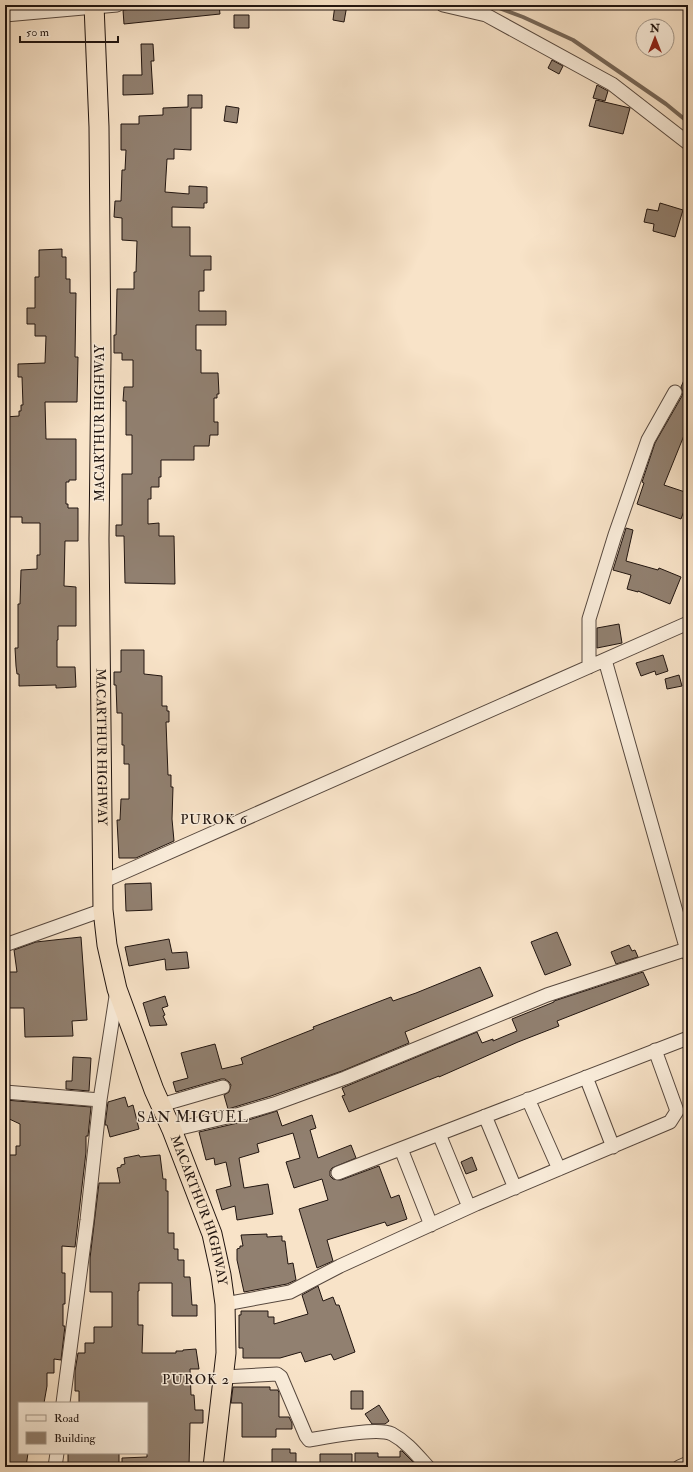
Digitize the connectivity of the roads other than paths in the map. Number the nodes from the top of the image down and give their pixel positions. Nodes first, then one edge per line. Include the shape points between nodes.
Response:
1 (117, 5) edge
2 (443, 5) edge
3 (94, 7) edge
4 (5, 15) edge
5 (688, 143) edge
6 (675, 392) dead end
7 (688, 623) edge
8 (605, 660) junction
9 (589, 667) junction
10 (102, 882) junction
11 (103, 910) junction
12 (5, 946) edge
13 (687, 951) edge
14 (117, 988) junction
15 (688, 1038) edge
16 (655, 1050) junction
17 (586, 1077) junction
18 (223, 1087) dead end
19 (5, 1092) edge
20 (528, 1099) junction
21 (100, 1100) junction
22 (161, 1105) junction
23 (485, 1116) junction
24 (172, 1130) junction
25 (439, 1134) junction
26 (613, 1147) junction
27 (401, 1149) junction
28 (559, 1169) junction
29 (338, 1173) dead end
30 (515, 1188) junction
31 (469, 1207) junction
32 (431, 1225) junction
33 (225, 1304) junction
34 (224, 1377) junction
35 (63, 1402) edge
36 (56, 1454) edge
37 (688, 1463) edge
38 (55, 1467) edge
39 (213, 1467) edge
40 (428, 1467) edge
41 (679, 1467) edge

1 - 3 street
2 - 5 street via 486,15 612,84
3 - 4 street
3 - 10 highway, MACARTHUR HIGHWAY via 99,127
6 - 9 street via 648,440 615,535 589,619
7 - 8 street
8 - 9 street
8 - 13 street
9 - 10 street
10 - 11 highway, MACARTHUR HIGHWAY
11 - 12 street
11 - 14 highway, MACARTHUR HIGHWAY via 107,945
13 - 24 street via 547,996 274,1104
14 - 21 street
14 - 22 highway, MACARTHUR HIGHWAY
15 - 16 street
16 - 17 street
16 - 26 street via 677,1111 670,1122
17 - 20 street
17 - 26 street
18 - 22 street
19 - 21 street
20 - 23 street
20 - 28 street
21 - 35 street
22 - 24 highway, MACARTHUR HIGHWAY
23 - 25 street
23 - 30 street
24 - 33 highway, MACARTHUR HIGHWAY via 212,1234
25 - 27 street
25 - 31 street
26 - 28 street
27 - 29 street
27 - 32 street
28 - 30 street
30 - 31 street
31 - 32 street
32 - 33 street via 340,1266 290,1292
33 - 34 highway, MACARTHUR HIGHWAY
34 - 39 highway, MACARTHUR HIGHWAY
34 - 40 street via 276,1374 281,1377 309,1440 350,1433 390,1433 404,1442
36 - 38 street
37 - 41 street

